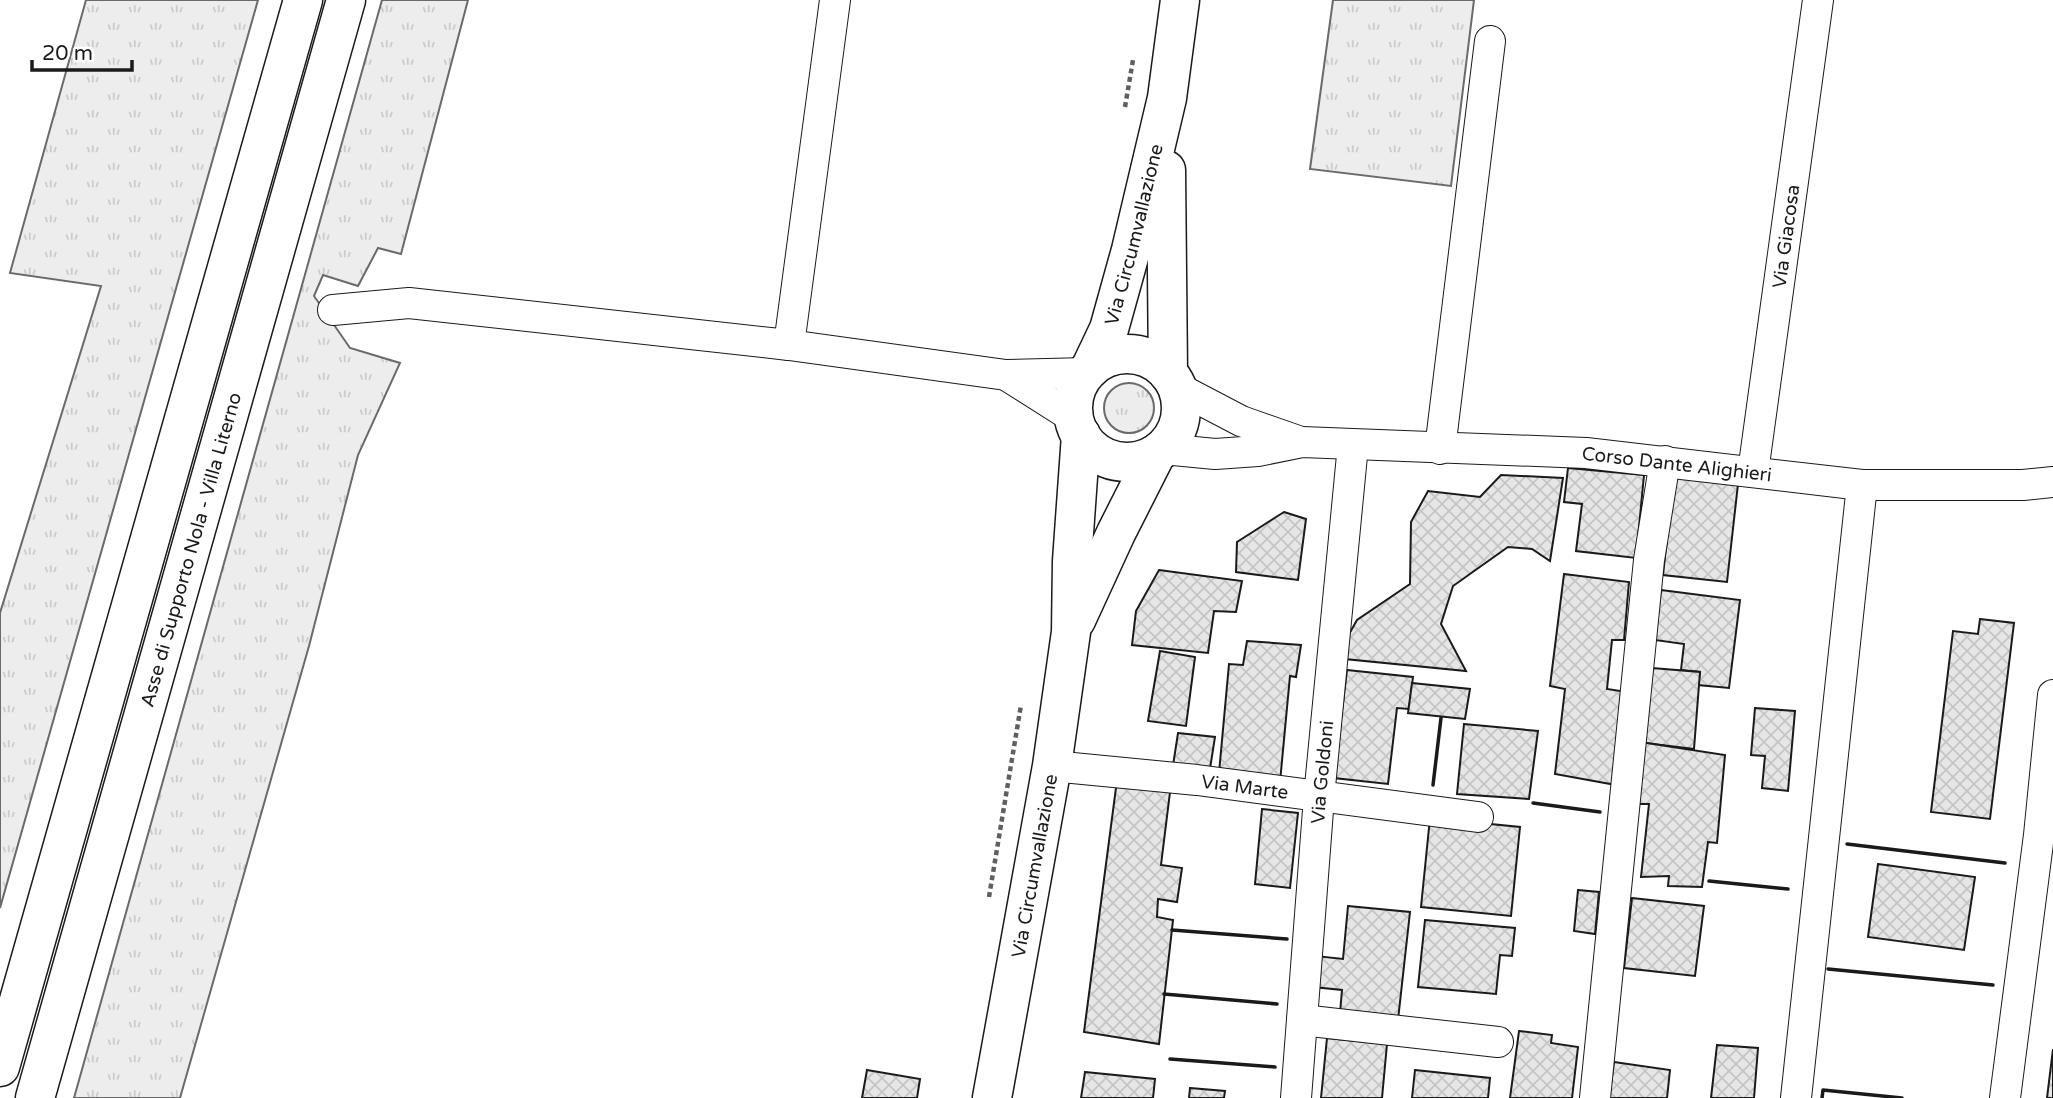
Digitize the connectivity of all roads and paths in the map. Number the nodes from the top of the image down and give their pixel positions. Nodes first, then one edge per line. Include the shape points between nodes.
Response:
1 (303, 0) edge
2 (346, 0) edge
3 (835, 0) edge
4 (1180, 0) edge
5 (1818, 0) edge
6 (1490, 41) dead end
7 (1134, 55) dead end
8 (1167, 98) junction
9 (1125, 109) dead end
10 (333, 310) dead end
11 (789, 345) junction
12 (1088, 371) junction
13 (1006, 375) junction
14 (1173, 380) junction
15 (1077, 427) junction
16 (1302, 442) junction
17 (1353, 445) junction
18 (1440, 449) junction
19 (1159, 452) junction
20 (1665, 461) junction
21 (1753, 472) junction
22 (2053, 482) edge
23 (1862, 485) junction
24 (1070, 632) junction
25 (2053, 695) edge
26 (1023, 698) dead end
27 (1052, 765) junction
28 (1319, 797) junction
29 (1478, 817) dead end
30 (988, 903) dead end
31 (1302, 1020) junction
32 (1498, 1042) dead end
33 (0, 1067) edge
34 (35, 1098) edge
35 (992, 1098) edge
36 (1296, 1098) edge
37 (1595, 1098) edge
38 (1796, 1098) edge
39 (2005, 1098) edge

1 - 33 main road
2 - 34 main road, Asse di Supporto Nola - Villa Literno
3 - 11 street
4 - 8 main road, Via Circumvallazione
5 - 21 street, Via Giacosa
6 - 18 street
7 - 9 path
8 - 12 main road, Via Circumvallazione via 1109,329
8 - 14 main road, Via Circumvallazione via 1165,205
10 - 11 street via 409,303
11 - 13 street
12 - 13 street
12 - 14 main road via 1112,356 1130,354 1147,358
12 - 15 main road via 1075,394
13 - 15 street
14 - 16 street via 1241,421
14 - 19 main road via 1181,404 1180,421
15 - 19 main road via 1091,449 1114,461 1140,461
15 - 24 main road, Via Circumvallazione
16 - 17 street, Corso Dante Alighieri
16 - 19 street via 1216,454
17 - 18 street, Corso Dante Alighieri
17 - 28 street, Via Goldoni
18 - 20 street, Corso Dante Alighieri via 1586,453
19 - 24 main road, Via Circumvallazione
20 - 21 street, Corso Dante Alighieri
20 - 37 street via 1650,560
21 - 23 street, Corso Dante Alighieri
22 - 23 street, Corso Dante Alighieri
23 - 38 street
24 - 27 main road, Via Circumvallazione
25 - 39 street
26 - 30 path
27 - 28 street, Via Marte
27 - 35 main road, Via Circumvallazione
28 - 29 street, Via Marte
28 - 31 street, Via Goldoni
31 - 32 street
31 - 36 street, Via Goldoni

